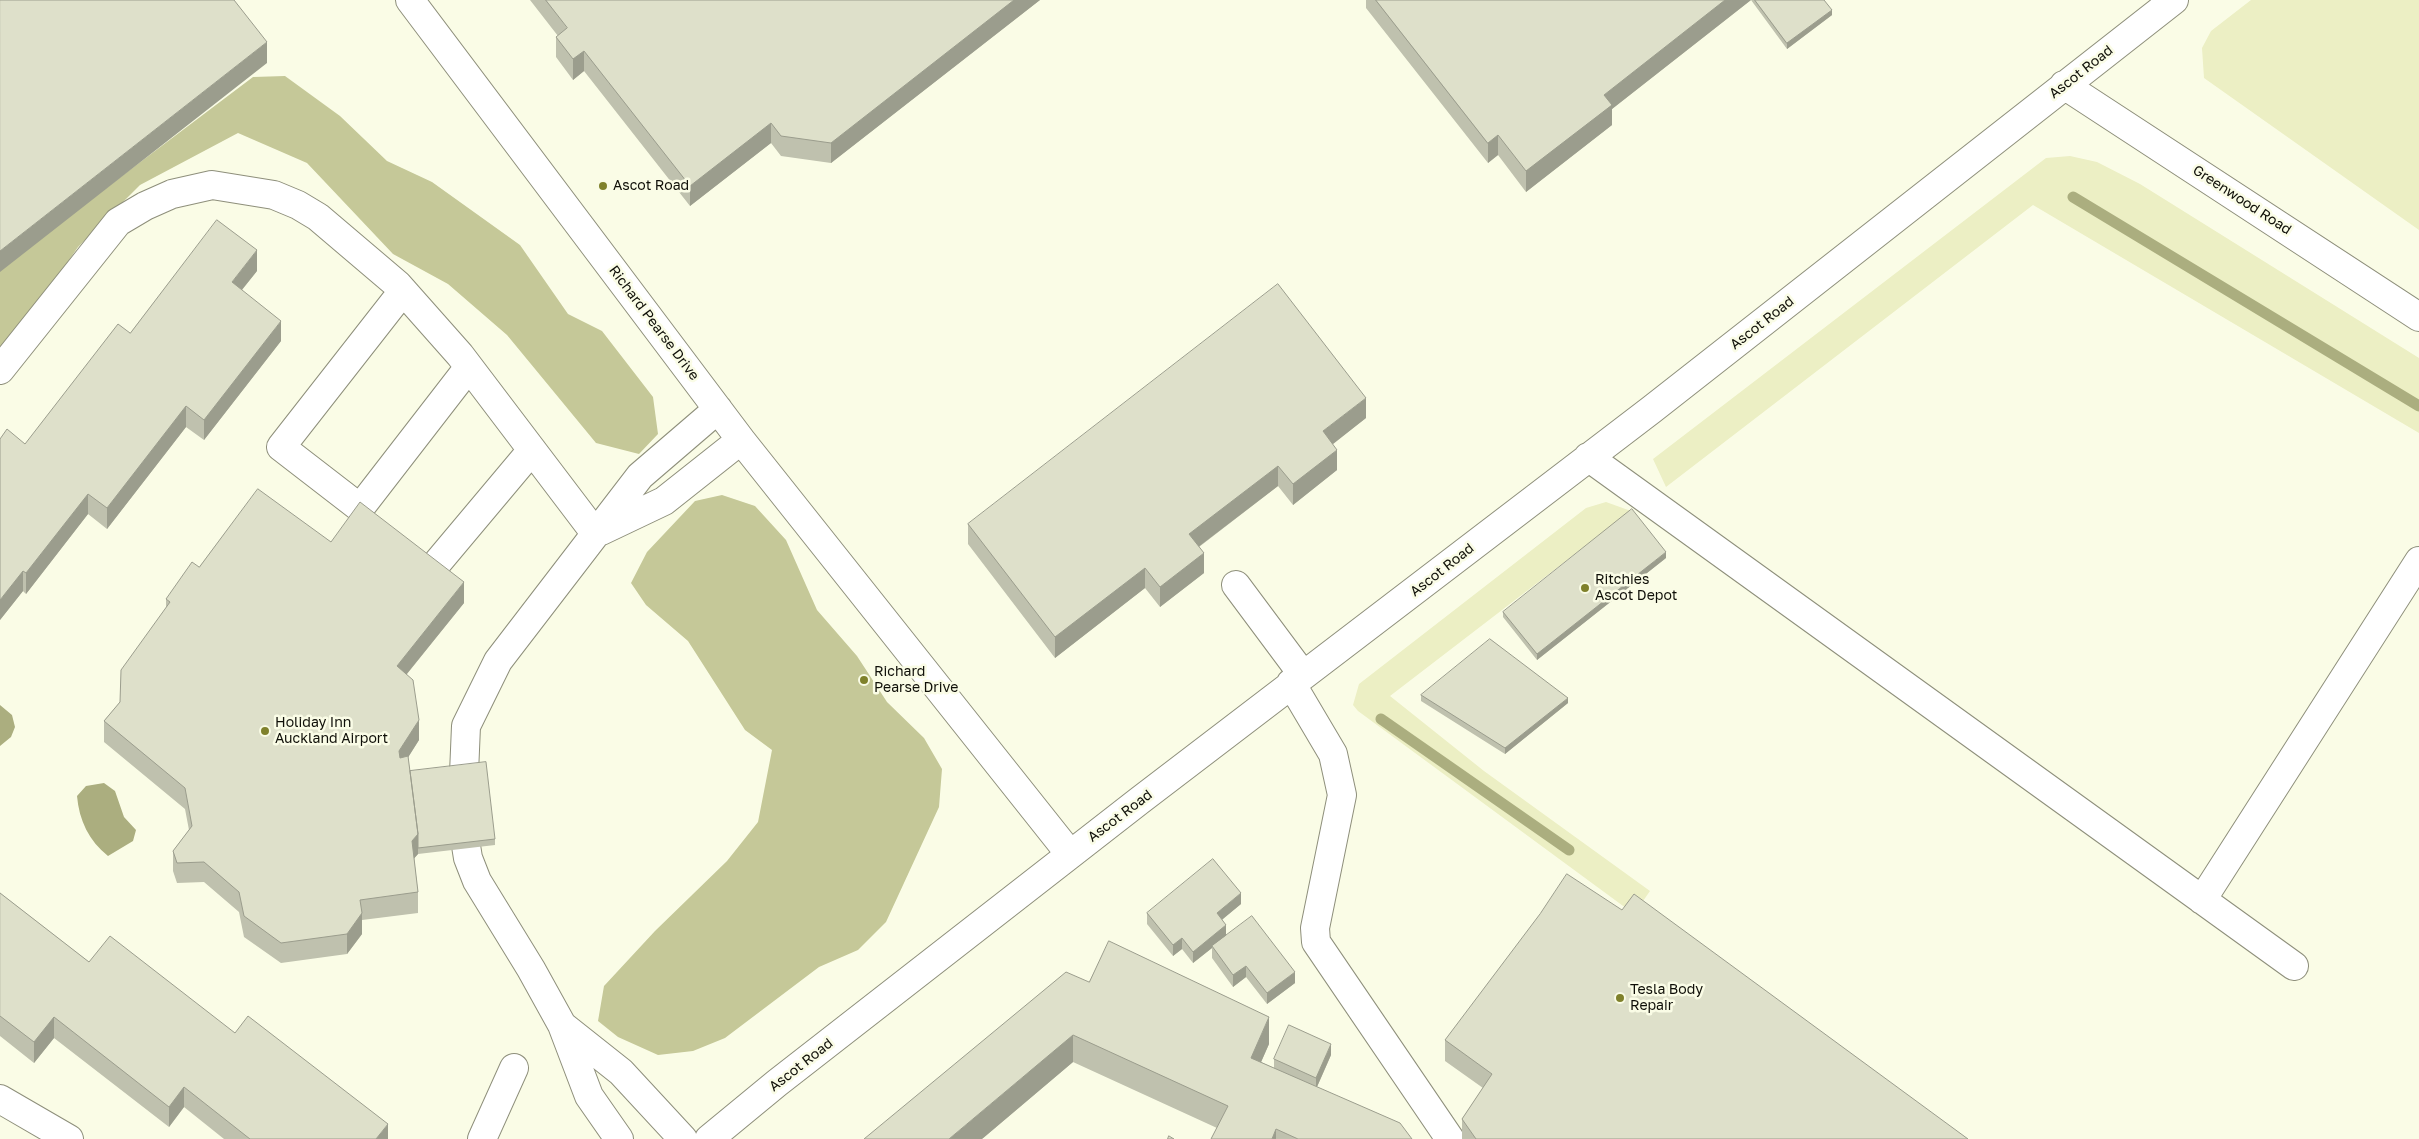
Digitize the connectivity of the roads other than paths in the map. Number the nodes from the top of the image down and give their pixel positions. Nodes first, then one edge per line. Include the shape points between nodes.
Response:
1 (410, 0) edge
2 (2174, 0) edge
3 (2064, 85) junction
4 (403, 291) junction
5 (2419, 317) edge
6 (470, 367) junction
7 (0, 370) edge
8 (718, 410) junction
9 (741, 440) junction
10 (532, 450) junction
11 (1588, 457) junction
12 (595, 534) junction
13 (2419, 561) edge
14 (438, 562) edge
15 (1236, 585) dead end
16 (1297, 679) junction
17 (1070, 854) junction
18 (2202, 900) junction
19 (2294, 966) dead end
20 (562, 1025) junction
21 (514, 1068) dead end
22 (0, 1098) edge
23 (69, 1139) edge
24 (482, 1139) edge
25 (619, 1139) edge
26 (683, 1139) edge
27 (708, 1139) edge
28 (1450, 1139) edge

1 - 8 street, Richard Pearse Drive
2 - 3 street, Ascot Road
3 - 5 street, Greenwood Road
3 - 11 street, Ascot Road
4 - 6 street
4 - 6 street via 281,447 360,508
4 - 7 street via 318,217 298,205 274,196 212,185 172,194 118,222
6 - 10 street
8 - 9 street, Richard Pearse Drive
8 - 12 street via 640,476
9 - 12 street via 664,502
9 - 17 street, Richard Pearse Drive
10 - 12 street
10 - 14 street
11 - 16 street, Ascot Road
11 - 18 street
12 - 20 street via 498,661 466,726 462,821 468,858 476,881
13 - 18 street
15 - 16 street
16 - 17 street, Ascot Road
16 - 28 street via 1333,754 1342,795 1315,928 1316,942
17 - 27 street, Ascot Road
18 - 19 street
20 - 25 street via 589,1096
20 - 26 street via 621,1072
21 - 24 street
22 - 23 street

